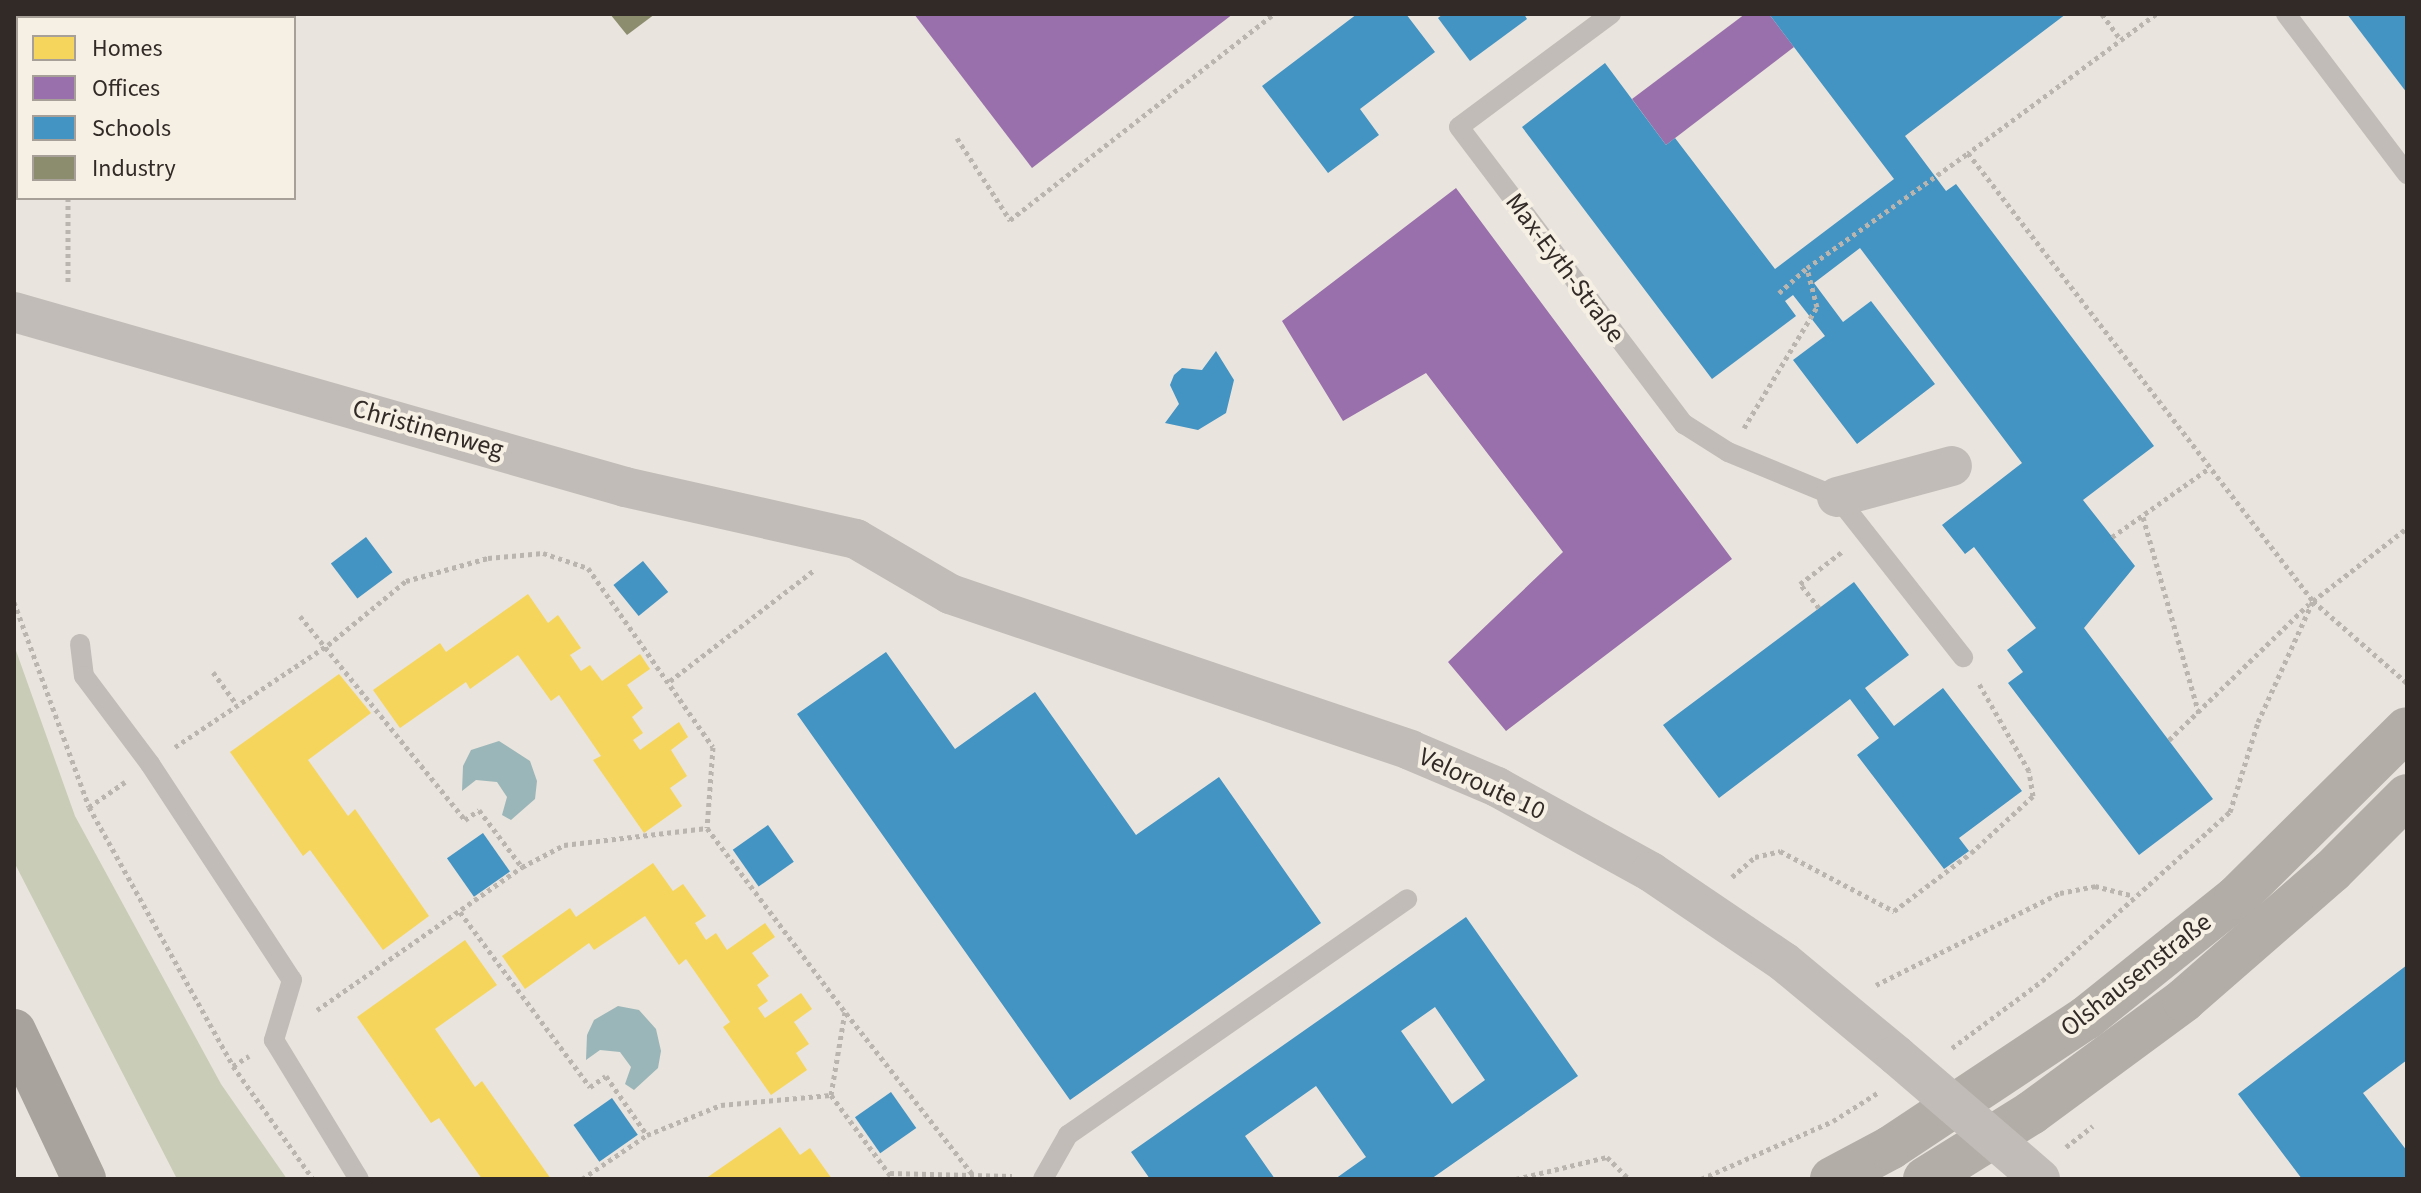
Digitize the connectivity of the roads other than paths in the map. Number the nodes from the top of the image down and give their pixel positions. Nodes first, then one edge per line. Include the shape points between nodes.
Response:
1 (1611, 14) edge
2 (2286, 14) edge
3 (2407, 174) edge
4 (14, 312) edge
5 (1952, 466) dead end
6 (1837, 497) junction
7 (839, 535) joint
8 (80, 644) dead end
9 (1963, 657) road end
10 (2407, 729) edge
11 (2407, 796) edge
12 (1407, 899) dead end
13 (14, 1031) edge
14 (1042, 1177) edge
15 (84, 1179) edge
16 (359, 1179) edge
17 (1832, 1179) edge
18 (1925, 1179) edge
19 (2040, 1179) edge

1 - 6 lane, Max-Eyth-Straße via 1459,127 1684,424 1728,452
2 - 3 lane
4 - 7 street, Christinenweg via 625,487
5 - 6 street
6 - 9 lane, Max-Eyth-Straße
7 - 19 street, Veloroute 10, bridge via 881,549 950,594 1366,734 1497,787 1575,827 1705,908 1817,988 1890,1072
8 - 16 lane via 84,676 150,764 292,980 274,1040
10 - 17 street, Olshausenstraße via 2236,898 2086,1018 1890,1148
11 - 18 street, Olshausenstraße via 2332,871 2184,1000 2031,1113
12 - 14 lane via 1068,1135
13 - 15 highway

